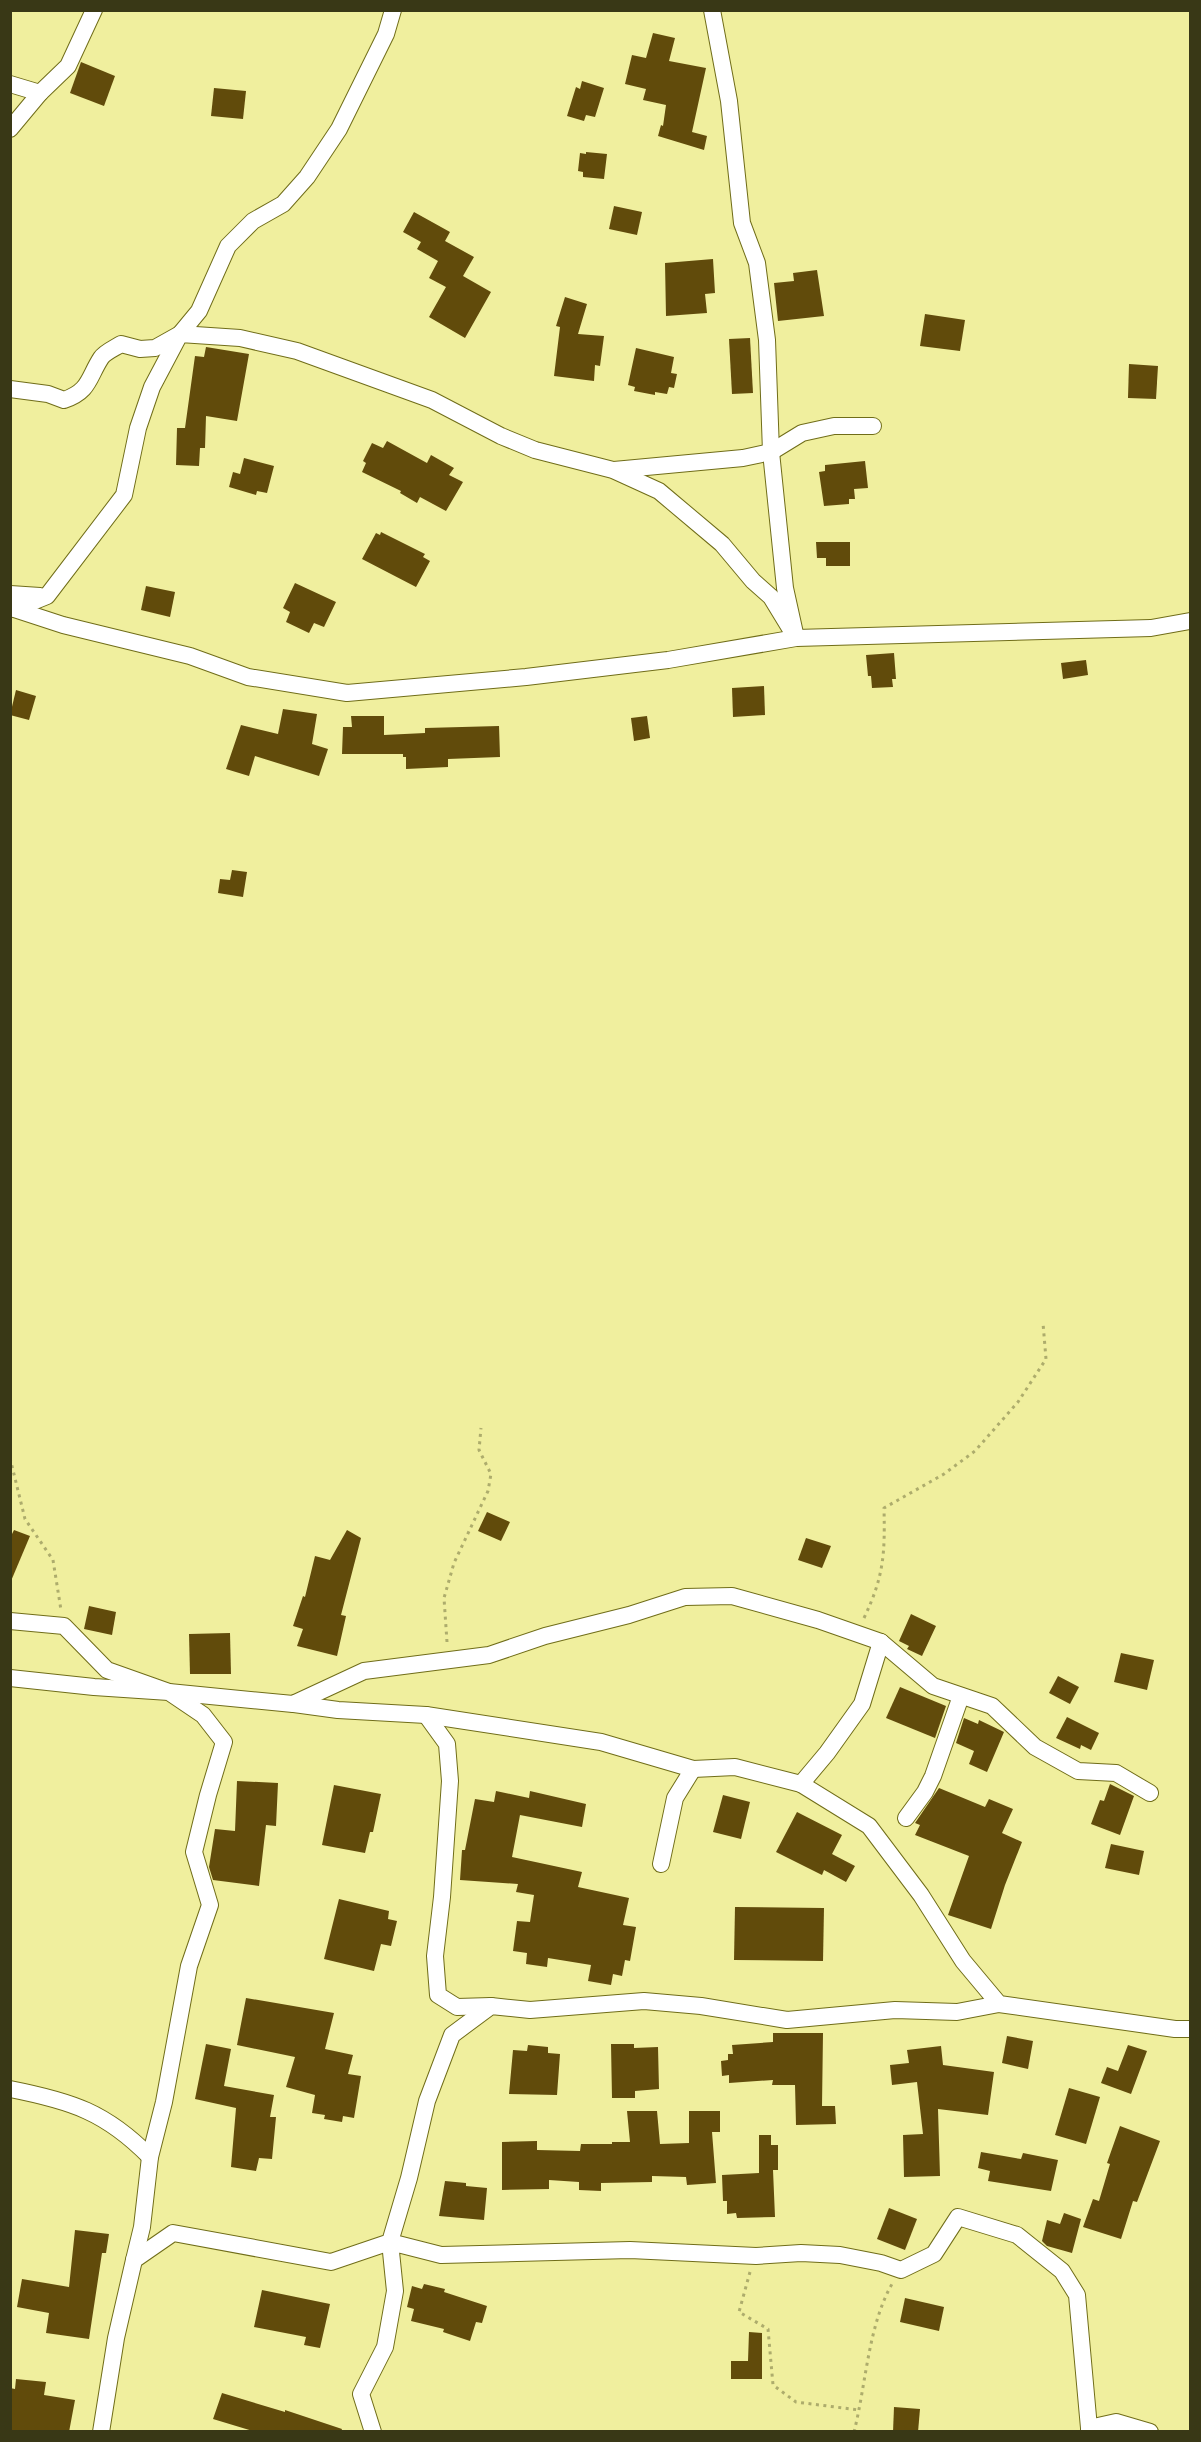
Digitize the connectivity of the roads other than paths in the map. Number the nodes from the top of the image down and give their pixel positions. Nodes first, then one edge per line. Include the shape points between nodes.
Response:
1 (94, 10) edge
2 (393, 10) edge
3 (711, 10) edge
4 (10, 84) edge
5 (40, 93) junction
6 (10, 129) edge
7 (180, 334) junction
8 (10, 388) edge
9 (873, 426) dead end
10 (771, 452) junction
11 (613, 470) junction
12 (12, 604) edge
13 (1191, 621) edge
14 (796, 638) junction
15 (10, 1621) edge
16 (881, 1642) junction
17 (10, 1678) edge
18 (169, 1692) junction
19 (961, 1695) junction
20 (293, 1704) junction
21 (426, 1715) junction
22 (693, 1769) junction
23 (801, 1784) junction
24 (1150, 1793) dead end
25 (906, 1818) dead end
26 (660, 1863) dead end
27 (999, 2004) junction
28 (491, 2006) junction
29 (1191, 2029) edge
30 (10, 2089) edge
31 (150, 2157) junction
32 (390, 2242) junction
33 (134, 2260) junction
34 (1089, 2429) edge
35 (101, 2432) edge
36 (373, 2432) edge
37 (1150, 2432) edge

1 - 5 street via 68,66
2 - 7 street via 386,34 339,129 307,177 283,204 253,221 228,246 199,311
3 - 10 street via 729,101 742,223 757,262 767,340
4 - 5 street
5 - 6 street
7 - 8 street via 155,348 121,344 102,355 90,381 77,396 63,400
7 - 11 street via 240,338 297,351 432,400 535,450
7 - 12 street via 152,387 138,428 124,495 46,596
9 - 10 street via 834,426 802,433
10 - 11 street
10 - 14 street via 785,588
11 - 14 street via 658,491 722,544 771,597
12 - 14 street via 63,625 190,656 248,677 347,693 526,678 668,660
13 - 14 street via 1151,628
15 - 18 street via 64,1626 107,1670
16 - 19 street via 933,1686
16 - 20 street via 732,1596 685,1597 489,1655 364,1671
16 - 23 street via 862,1704
17 - 18 street
18 - 20 street
18 - 31 street via 203,1715 224,1742 194,1852 210,1905 189,1966
19 - 24 street via 992,1706 1035,1747 1078,1771 1116,1773
19 - 25 street via 933,1776
20 - 21 street
21 - 22 street via 601,1742
21 - 28 street via 447,1744 450,1781 435,1956 438,1995 457,2007
22 - 23 street via 735,1767
22 - 26 street via 675,1798
23 - 27 street via 869,1826 921,1895 963,1961
27 - 28 street via 957,2012 895,2010 787,2020 644,2001 530,2010
27 - 29 street
28 - 32 street via 452,2035 427,2101
30 - 31 street via 91,2111 128,2134
31 - 33 street
32 - 33 street via 331,2262 173,2233
32 - 34 street via 441,2255 630,2250 840,2255 901,2270 934,2253 958,2217 1017,2235 1062,2271 1077,2295
32 - 36 street via 395,2291 385,2347 361,2394
33 - 35 street
34 - 37 street via 1116,2422

